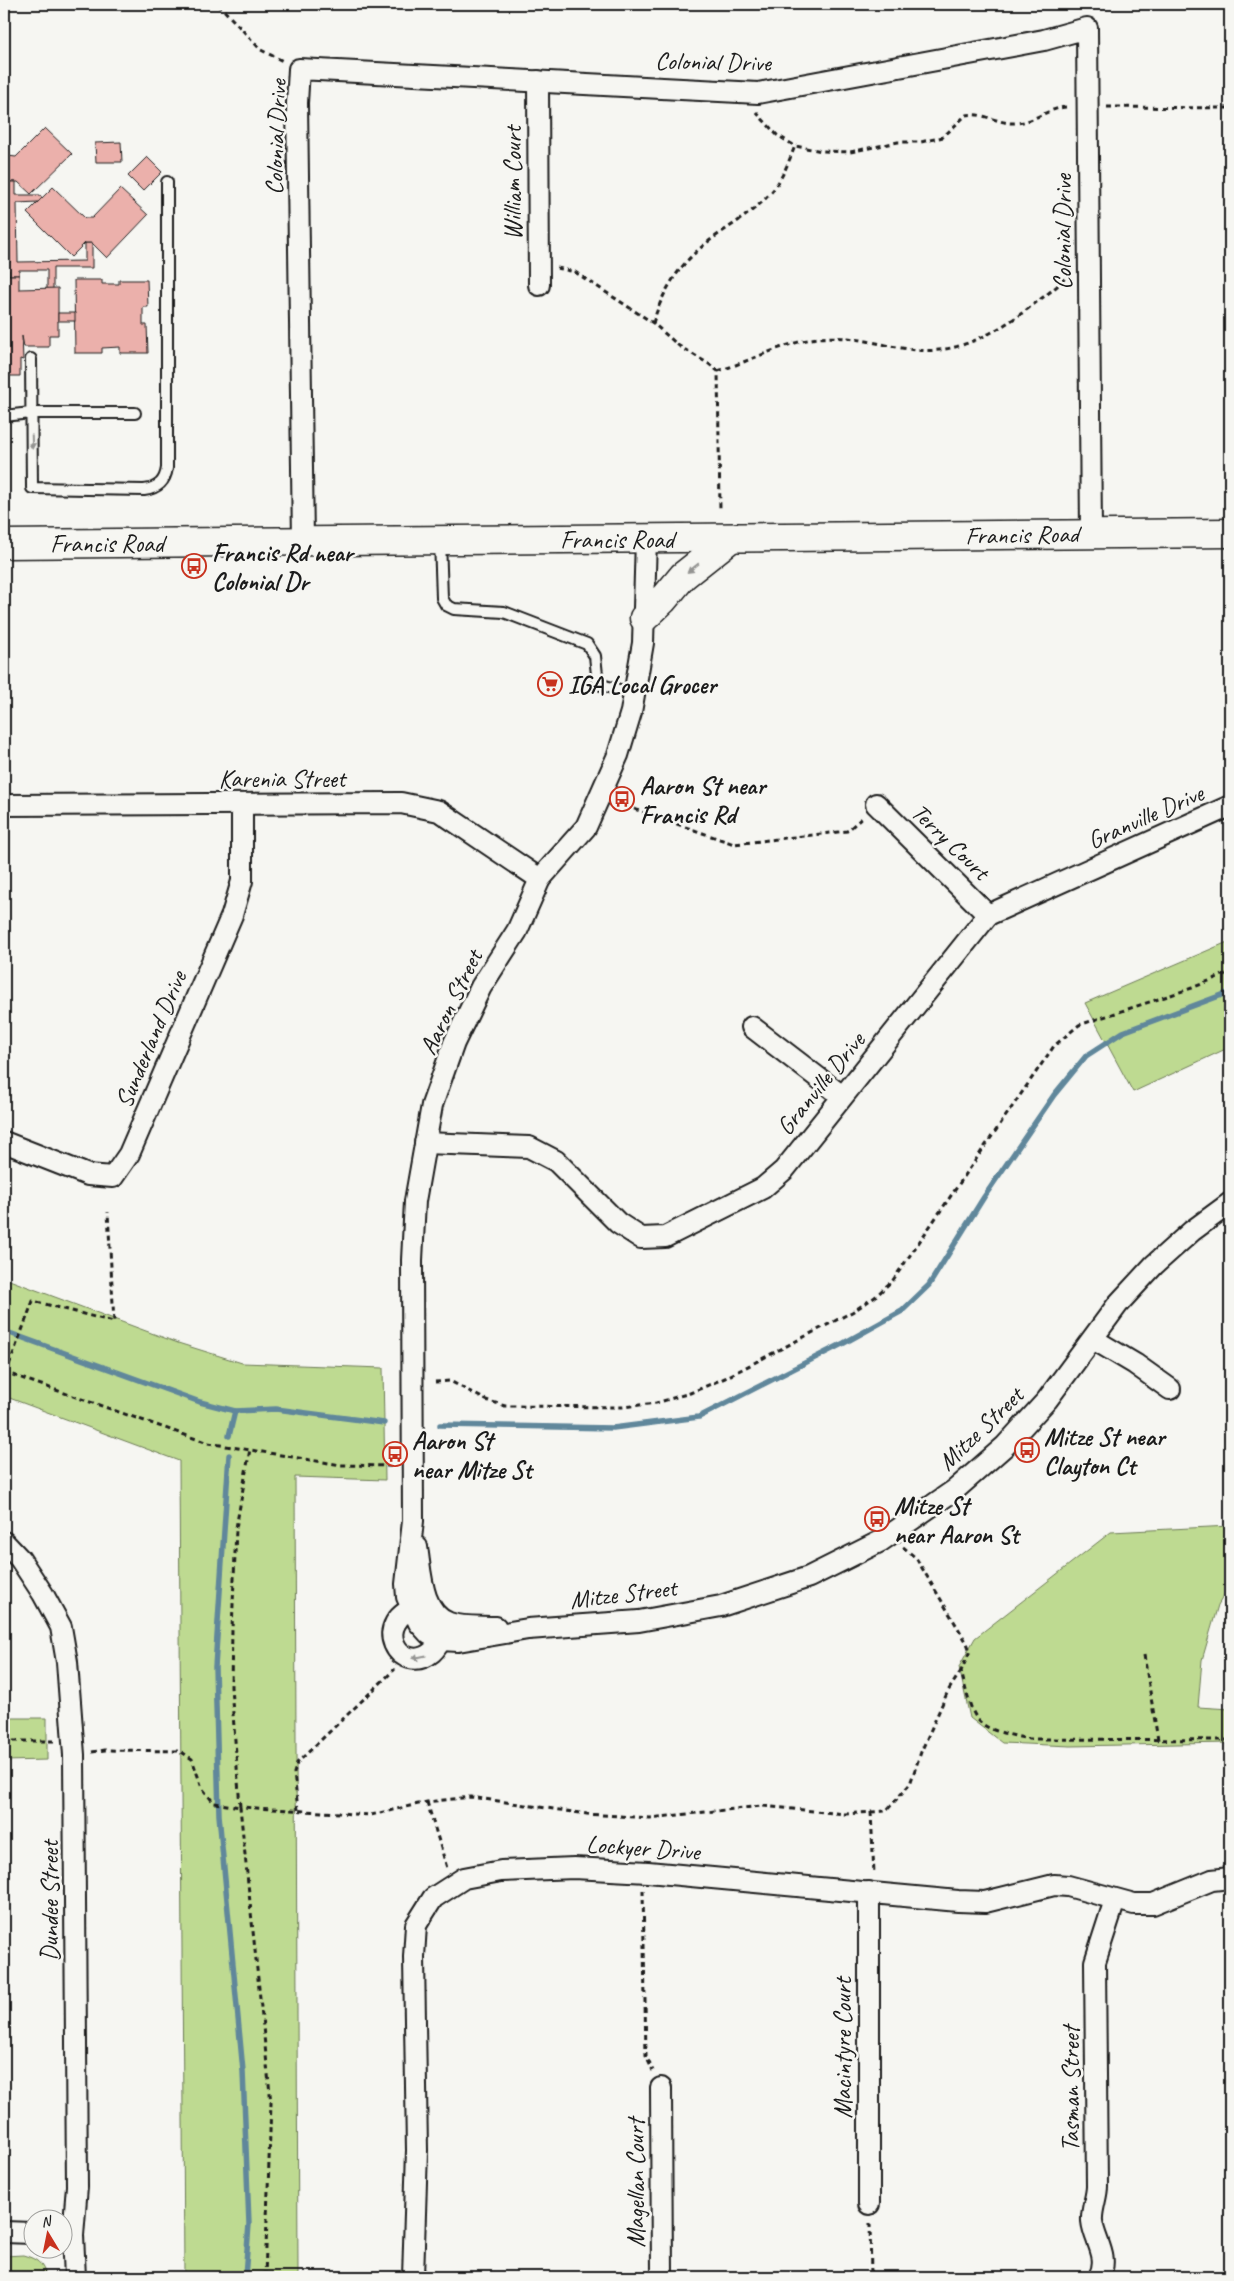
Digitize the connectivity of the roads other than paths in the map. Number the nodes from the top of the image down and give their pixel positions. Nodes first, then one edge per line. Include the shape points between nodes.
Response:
1 (538, 81) junction
2 (167, 182) dead end
3 (539, 276) road end
4 (31, 359) dead end
5 (135, 412) dead end
6 (31, 413) junction
7 (4, 416) edge
8 (1091, 533) junction
9 (1230, 533) edge
10 (646, 538) junction
11 (731, 538) junction
12 (440, 540) junction
13 (303, 541) junction
14 (4, 544) edge
15 (644, 618) junction
16 (634, 694) junction
17 (242, 804) junction
18 (876, 804) road end
19 (4, 805) edge
20 (1230, 806) edge
21 (540, 878) junction
22 (988, 916) junction
23 (752, 1027) dead end
24 (842, 1096) junction
25 (4, 1142) edge
26 (425, 1143) junction
27 (1230, 1202) edge
28 (1093, 1340) junction
29 (1170, 1389) dead end
30 (4, 1542) edge
31 (431, 1619) junction
32 (1230, 1878) edge
33 (869, 1892) junction
34 (1115, 1900) junction
35 (661, 2088) road end
36 (869, 2204) road end
37 (72, 2213) edge
38 (4, 2232) edge
39 (22, 2233) edge
40 (72, 2258) edge
41 (75, 2277) edge
42 (413, 2277) edge
43 (662, 2277) edge
44 (1099, 2277) edge

1 - 3 street, William Court
1 - 8 street, Colonial Drive via 758,93 1044,40 1087,28
1 - 13 street, Colonial Drive via 299,69
6 -> 2 lane via 32,488 144,490 157,487 166,477
4 - 6 lane
5 - 6 lane
6 - 7 lane
8 - 9 main road, Francis Road
8 - 11 main road, Francis Road
10 - 11 main road, Francis Road
10 - 12 main road, Francis Road
10 - 15 street, Aaron Street
11 -> 15 main road via 683,576
12 - 13 main road, Francis Road
12 - 16 lane via 442,598 448,607 504,612 587,644 596,656 598,684
13 - 14 main road, Francis Road
15 - 16 street, Aaron Street
16 - 21 street, Aaron Street via 618,755 586,828
17 - 19 street, Karenia Street
17 - 21 street, Karenia Street via 401,803 439,811
17 - 25 street, Sunderland Drive via 242,881 232,915 129,1154 113,1177 88,1175
18 - 22 street, Terry Court
20 - 22 street, Granville Drive
21 - 26 street, Aaron Street via 517,931 481,986 454,1043 432,1105
22 - 24 street, Granville Drive
23 - 24 street
24 - 26 street, Granville Drive via 784,1170 763,1188 665,1237 641,1238 618,1223 556,1161 529,1147
26 - 31 street, Aaron Street via 415,1201 412,1260 413,1521
27 - 28 street, Mitze Street via 1154,1264 1118,1304
28 - 29 street
28 - 31 street, Mitze Street via 1047,1400 1005,1446 956,1489 880,1542 808,1577 721,1606 640,1621 528,1629 458,1641
30 - 37 street, Dundee Street via 20,1559 61,1626 67,1662 74,1748 77,2186
31 -> 31 street via 433,1652 416,1659 402,1656 395,1645 393,1631 398,1618
32 - 34 street, Lockyer Drive via 1212,1880 1153,1904
33 - 34 street, Lockyer Drive via 985,1902 1054,1885
33 - 36 street, Macintyre Court
33 - 42 street, Lockyer Drive via 574,1868 501,1871 464,1878 433,1898 416,1925 414,1957 417,2150
34 - 44 street, Tasman Street via 1096,1962 1097,2198 1092,2218 1102,2253
35 - 43 street, Magellan Court
38 - 39 street
40 - 41 street, Dundee Street

